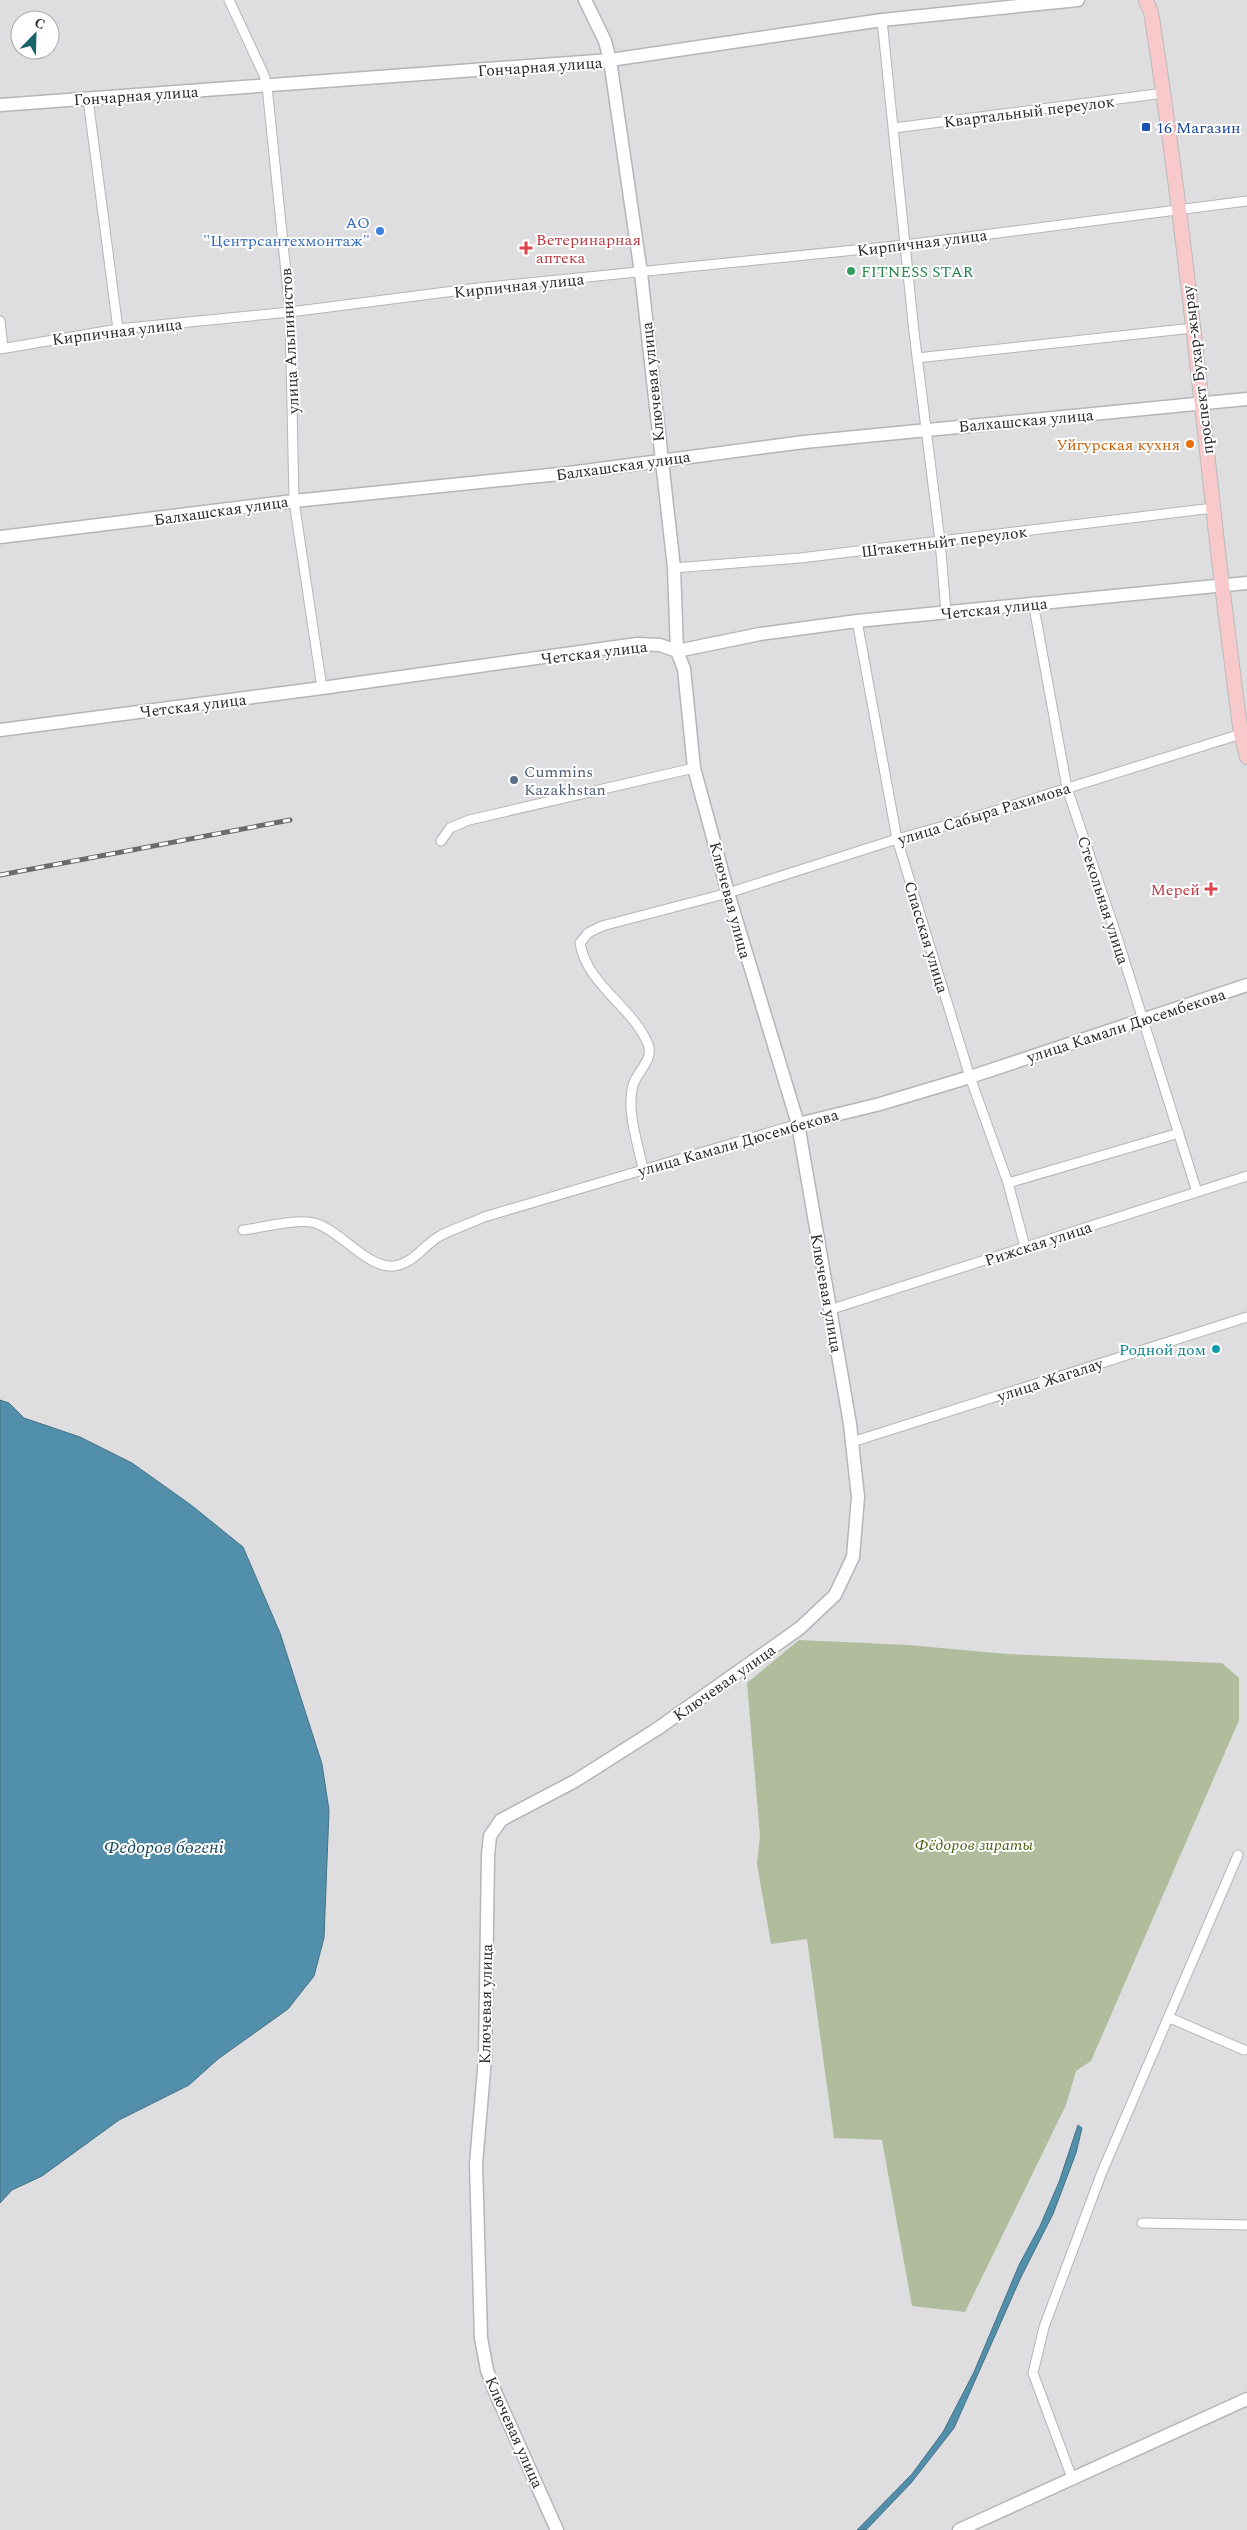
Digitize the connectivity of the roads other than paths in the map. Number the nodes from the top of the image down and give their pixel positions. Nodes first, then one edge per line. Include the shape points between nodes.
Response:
1 (230, 0) edge
2 (585, 0) edge
3 (1078, 0) edge
4 (1151, 4) edge
5 (882, 20) junction
6 (610, 60) junction
7 (267, 86) junction
8 (1164, 94) junction
9 (88, 98) junction
10 (0, 105) edge
11 (894, 128) junction
12 (1247, 201) edge
13 (1178, 210) junction
14 (905, 245) junction
15 (641, 272) junction
16 (290, 312) junction
17 (0, 321) edge
18 (1193, 328) junction
19 (118, 329) junction
20 (2, 348) edge
21 (917, 358) junction
22 (1247, 398) edge
23 (1203, 404) junction
24 (926, 428) junction
25 (660, 460) junction
26 (294, 501) junction
27 (1213, 508) junction
28 (0, 537) edge
29 (940, 540) junction
30 (674, 568) junction
31 (1247, 583) edge
32 (1223, 585) junction
33 (1034, 602) junction
34 (946, 612) junction
35 (858, 621) junction
36 (677, 650) junction
37 (322, 688) junction
38 (0, 730) edge
39 (1240, 734) junction
40 (1247, 757) edge
41 (694, 768) junction
42 (1067, 788) junction
43 (897, 839) junction
44 (441, 842) dead end
45 (728, 893) junction
46 (1247, 985) edge
47 (1143, 1020) junction
48 (970, 1077) junction
49 (798, 1124) junction
50 (1179, 1133) junction
51 (643, 1169) junction
52 (1247, 1176) edge
53 (1008, 1183) junction
54 (1198, 1192) junction
55 (243, 1230) dead end
56 (1025, 1247) junction
57 (829, 1310) junction
58 (1247, 1317) edge
59 (852, 1442) junction
60 (1238, 1856) dead end
61 (1170, 2018) junction
62 (1246, 2048) edge
63 (1142, 2223) dead end
64 (1247, 2225) edge
65 (1247, 2399) edge
66 (1072, 2478) junction
67 (557, 2530) edge
68 (959, 2530) edge

1 - 7 street, улица Альпинистов
2 - 6 street, Ключевая улица via 605,41
3 - 5 street, Гончарная улица
4 - 8 main road, проспект Бухар-жырау
5 - 6 street, Гончарная улица
5 - 11 street
6 - 7 street, Гончарная улица
6 - 15 street, Ключевая улица
7 - 9 street, Гончарная улица
7 - 16 street, улица Альпинистов
8 - 11 street, Квартальный переулок
8 - 13 main road, проспект Бухар-жырау
9 - 10 street, Гончарная улица
9 - 19 street
11 - 14 street
12 - 13 street, Кирпичная улица
13 - 14 street, Кирпичная улица
13 - 18 main road, проспект Бухар-жырау
14 - 15 street, Кирпичная улица
14 - 21 street
15 - 16 street, Кирпичная улица via 478,288
15 - 25 street, Ключевая улица
16 - 19 street, Кирпичная улица
16 - 26 street, улица Альпинистов
17 - 20 street
18 - 21 street
18 - 23 main road, проспект Бухар-жырау
19 - 20 street, Кирпичная улица
21 - 24 street
22 - 23 street, Балхашская улица
23 - 24 street, Балхашская улица via 984,426
23 - 27 main road, проспект Бухар-жырау
24 - 25 street, Балхашская улица
24 - 29 street
25 - 26 street, Балхашская улица via 473,484
25 - 30 street, Ключевая улица
26 - 28 street, Балхашская улица
26 - 37 street, улица Альпинистов
27 - 29 street, Штакетныйт переулок
27 - 32 main road, проспект Бухар-жырау
29 - 30 street, Штакетныйт переулок via 800,558
29 - 34 street
30 - 36 street, Ключевая улица
31 - 32 street, Четская улица
32 - 33 street, Четская улица
32 - 39 main road, проспект Бухар-жырау
33 - 34 street, Четская улица
33 - 42 street, Стекольная улица
34 - 35 street, Четская улица
35 - 36 street, Четская улица via 760,634
35 - 43 street, Спасская улица
36 - 37 street, Четская улица via 637,644
36 - 41 street, Ключевая улица via 684,669
37 - 38 street, Четская улица
39 - 40 main road, проспект Бухар-жырау
39 - 42 street, улица Сабыра Рахимова
41 - 44 street via 469,820 450,828
41 - 45 street, Ключевая улица
42 - 43 street, улица Сабыра Рахимова
42 - 47 street, Стекольная улица
43 - 45 street, улица Сабыра Рахимова
43 - 48 street, Спасская улица
45 - 49 street, Ключевая улица
45 - 51 street, улица Сабыра Рахимова via 602,926 588,933 580,943 589,970 641,1031 648,1045 650,1056 634,1085 632,1106
46 - 47 street, улица Камали Дюсембекова
47 - 48 street, улица Камали Дюсембекова
47 - 50 street, Стекольная улица
48 - 49 street, улица Камали Дюсембекова
48 - 53 street, Спасская улица
49 - 51 street, улица Камали Дюсембекова
49 - 57 street, Ключевая улица
50 - 53 street
50 - 54 street, Стекольная улица
51 - 55 street, улица Камали Дюсембекова via 484,1217 438,1238 408,1262 394,1266 373,1262 341,1236 313,1222
52 - 54 street, Рижская улица
53 - 56 street, Спасская улица
54 - 56 street, Рижская улица
56 - 57 street, Рижская улица
57 - 59 street, Ключевая улица
58 - 59 street, улица Жагалау
59 - 67 street, Ключевая улица via 858,1497 853,1557 835,1595 800,1628 657,1730 575,1781 501,1820 490,1836 485,2058 476,2164 481,2338 496,2394
60 - 61 street
61 - 62 street
61 - 66 street via 1102,2172 1044,2327 1033,2373
63 - 64 street
65 - 66 street
66 - 68 street

